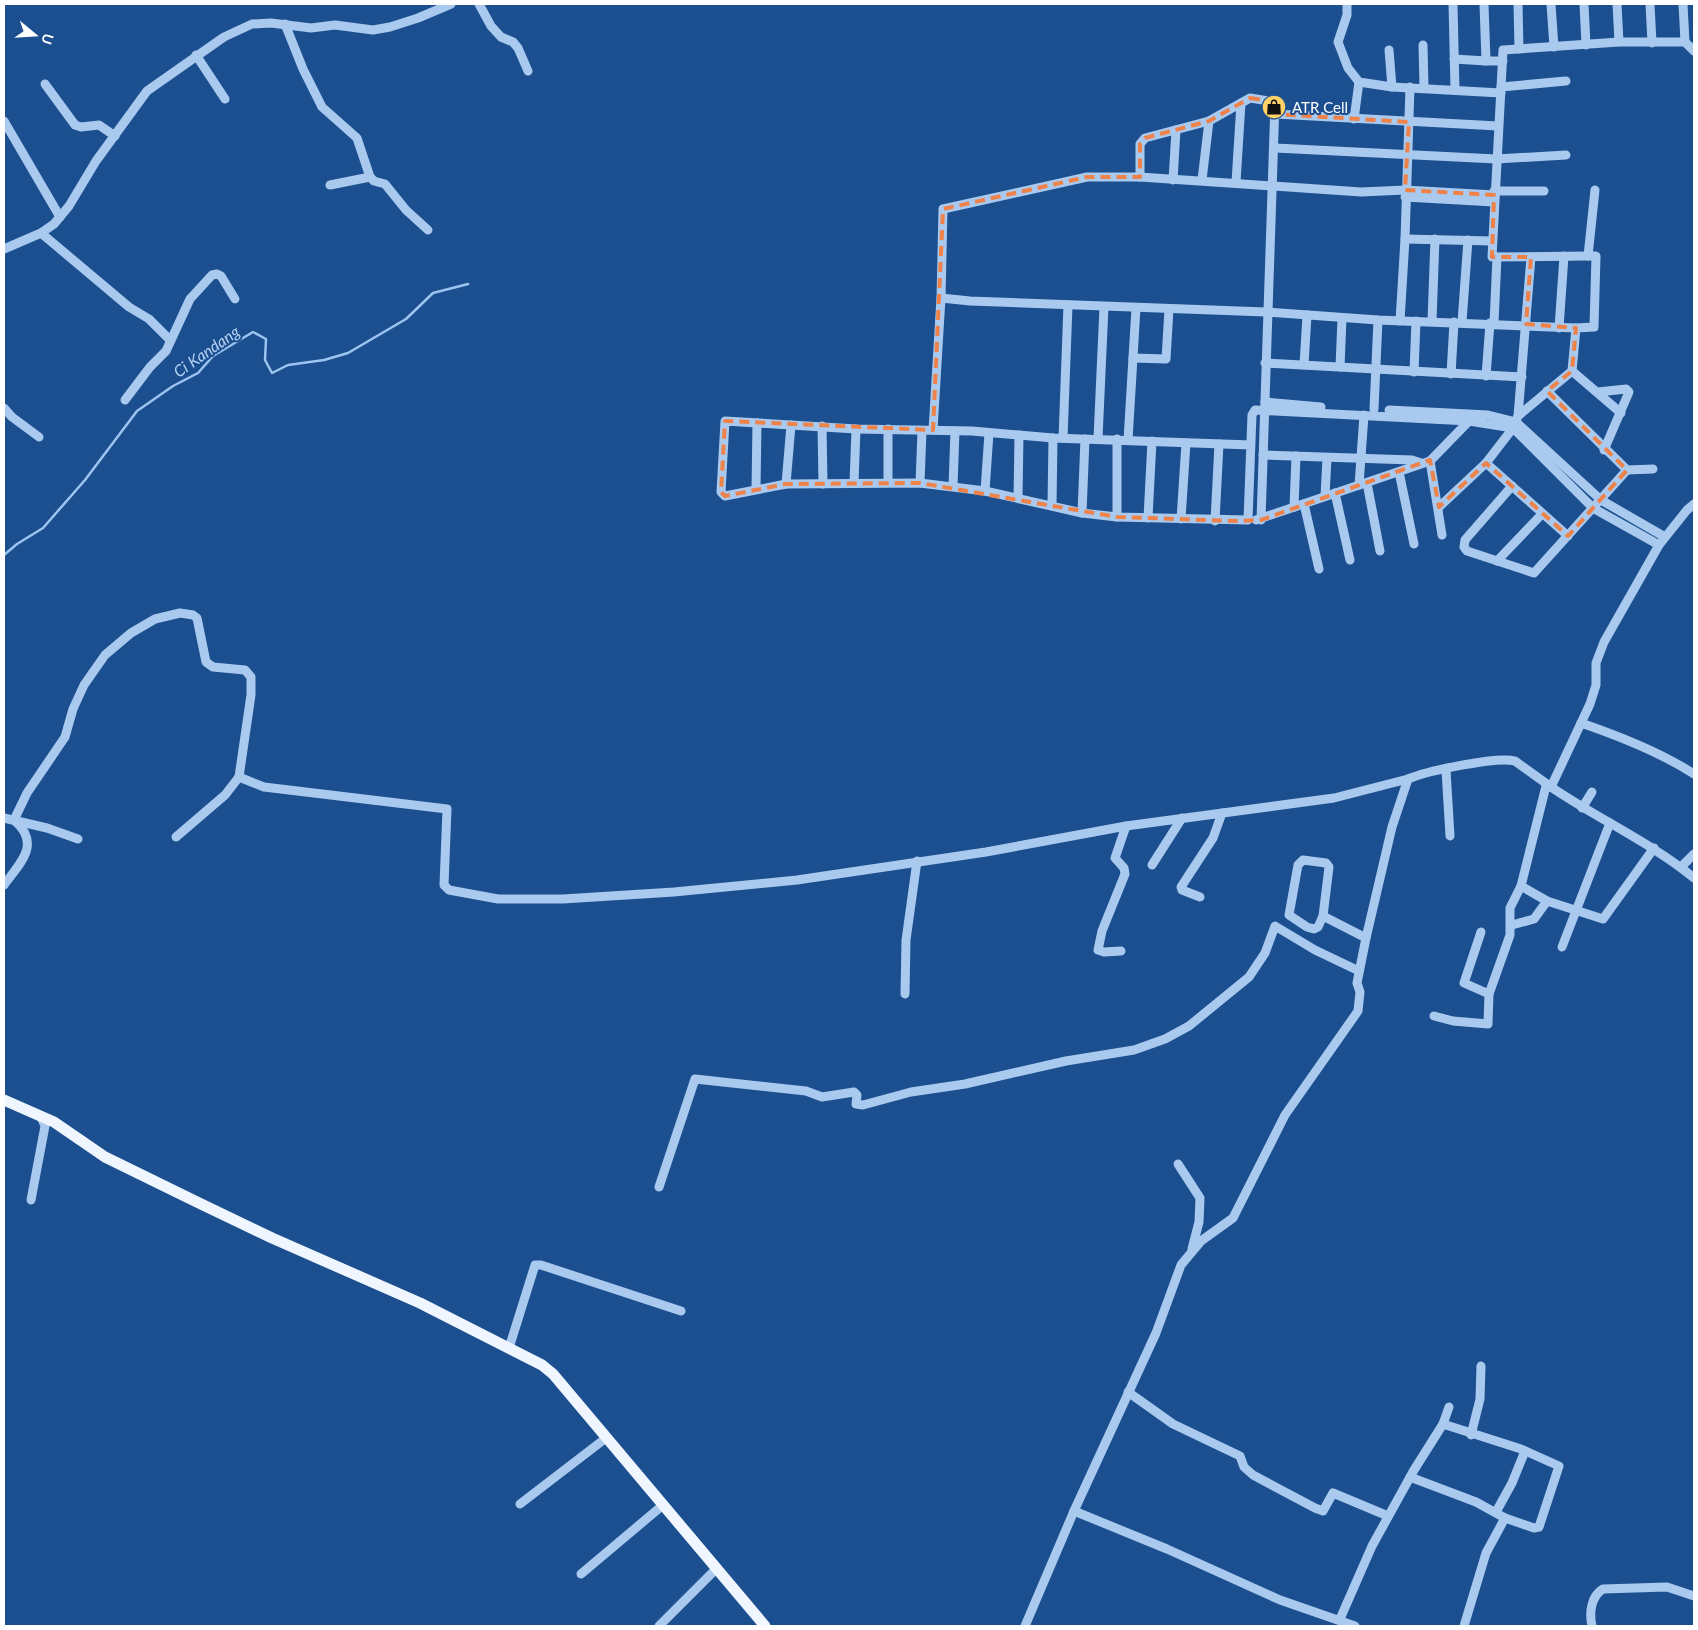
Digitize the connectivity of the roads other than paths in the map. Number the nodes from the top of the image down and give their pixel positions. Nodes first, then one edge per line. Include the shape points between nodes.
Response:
1 (451, 4) edge
2 (479, 4) edge
3 (1347, 4) edge
4 (1453, 4) edge
5 (1484, 4) edge
6 (1518, 4) edge
7 (1551, 4) edge
8 (1584, 4) edge
9 (1617, 4) edge
10 (1650, 4) edge
11 (1682, 4) edge
12 (285, 24) junction
13 (1620, 42) junction
14 (1652, 42) junction
15 (1684, 42) junction
16 (1422, 45) dead end
17 (1586, 45) junction
18 (1554, 47) junction
19 (1520, 49) junction
20 (1389, 50) dead end
21 (1694, 51) edge
22 (196, 55) junction
23 (1454, 59) junction
24 (1486, 60) junction
25 (1502, 61) junction
26 (528, 72) dead end
27 (1566, 81) dead end
28 (1359, 82) junction
29 (44, 84) dead end
30 (1392, 87) junction
31 (1410, 88) junction
32 (1424, 88) junction
33 (1456, 90) junction
34 (1501, 90) junction
35 (225, 99) dead end
36 (1241, 103) junction
37 (1275, 114) junction
38 (1354, 119) junction
39 (4, 121) edge
40 (1209, 122) junction
41 (1409, 122) junction
42 (1498, 126) junction
43 (1176, 130) junction
44 (115, 136) junction
45 (1275, 148) junction
46 (1407, 156) junction
47 (1566, 156) dead end
48 (1496, 159) junction
49 (370, 177) junction
50 (1140, 177) junction
51 (1173, 180) junction
52 (1202, 180) junction
53 (1236, 182) junction
54 (330, 185) dead end
55 (1271, 185) junction
56 (1595, 190) dead end
57 (1544, 191) dead end
58 (1405, 194) junction
59 (1494, 196) junction
60 (60, 217) junction
61 (428, 230) dead end
62 (40, 233) junction
63 (1405, 238) junction
64 (1435, 239) junction
65 (1468, 240) junction
66 (1492, 241) junction
67 (4, 249) edge
68 (1564, 256) junction
69 (1588, 256) junction
70 (1497, 257) junction
71 (1531, 257) junction
72 (941, 298) junction
73 (235, 299) dead end
74 (1068, 305) junction
75 (1104, 307) junction
76 (1136, 308) junction
77 (1169, 309) junction
78 (1266, 312) junction
79 (1307, 315) junction
80 (1342, 318) junction
81 (1378, 320) junction
82 (1400, 321) junction
83 (1416, 321) junction
84 (1432, 321) junction
85 (1458, 322) junction
86 (1492, 323) junction
87 (1526, 324) junction
88 (1559, 328) junction
89 (1576, 328) junction
90 (170, 340) junction
91 (1133, 358) junction
92 (1265, 363) junction
93 (1304, 365) junction
94 (1340, 368) junction
95 (1376, 370) junction
96 (1572, 371) junction
97 (1414, 372) junction
98 (1452, 374) junction
99 (1486, 376) junction
100 (1522, 377) junction
101 (1546, 392) junction
102 (1598, 392) junction
103 (125, 400) dead end
104 (1265, 406) junction
105 (4, 408) edge
106 (1374, 410) junction
107 (1621, 413) junction
108 (1364, 415) junction
109 (1469, 422) junction
110 (1516, 422) junction
111 (757, 423) junction
112 (791, 425) junction
113 (822, 426) junction
114 (856, 429) junction
115 (888, 430) junction
116 (933, 430) junction
117 (922, 431) junction
118 (954, 431) junction
119 (989, 433) junction
120 (1019, 435) junction
121 (39, 437) dead end
122 (1053, 438) junction
123 (1063, 438) junction
124 (1085, 438) junction
125 (1098, 438) junction
126 (1117, 440) junction
127 (1128, 440) junction
128 (1152, 441) junction
129 (1186, 443) junction
130 (1219, 444) junction
131 (1251, 446) junction
132 (1604, 450) junction
133 (1262, 455) junction
134 (1296, 456) junction
135 (1327, 458) junction
136 (1359, 458) junction
137 (1425, 462) junction
138 (1486, 462) junction
139 (1653, 469) dead end
140 (1626, 470) junction
141 (1399, 472) junction
142 (888, 482) junction
143 (854, 483) junction
144 (920, 483) junction
145 (786, 484) junction
146 (822, 484) junction
147 (1363, 484) junction
148 (953, 486) junction
149 (1512, 486) junction
150 (756, 489) junction
151 (985, 491) junction
152 (1335, 493) junction
153 (1325, 496) junction
154 (1018, 498) junction
155 (1601, 500) junction
156 (1304, 504) junction
157 (1694, 504) edge
158 (1052, 506) junction
159 (1294, 506) junction
160 (1439, 507) junction
161 (1593, 508) junction
162 (1082, 513) junction
163 (1541, 515) junction
164 (1116, 517) junction
165 (1148, 518) junction
166 (1181, 519) junction
167 (1248, 520) junction
168 (1261, 520) junction
169 (1215, 521) junction
170 (1442, 535) dead end
171 (1568, 536) junction
172 (1665, 537) junction
173 (1414, 544) dead end
174 (1660, 545) junction
175 (1380, 551) dead end
176 (1350, 560) dead end
177 (1497, 561) junction
178 (1319, 569) dead end
179 (1581, 723) junction
180 (1446, 770) junction
181 (1694, 774) edge
182 (239, 777) junction
183 (1408, 779) junction
184 (1549, 786) junction
185 (1592, 792) dead end
186 (1582, 808) junction
187 (1222, 813) junction
188 (4, 818) edge
189 (1182, 818) junction
190 (14, 820) junction
191 (1610, 823) junction
192 (1126, 826) junction
193 (1450, 836) dead end
194 (176, 837) dead end
195 (78, 839) dead end
196 (1654, 848) junction
197 (1694, 854) edge
198 (917, 861) junction
199 (1152, 865) dead end
200 (1681, 867) junction
201 (1694, 878) edge
202 (4, 885) edge
203 (1521, 886) junction
204 (1200, 897) dead end
205 (1547, 902) junction
206 (1575, 910) junction
207 (1323, 916) junction
208 (1512, 925) junction
209 (1481, 932) dead end
210 (1366, 938) junction
211 (1562, 947) dead end
212 (1120, 952) dead end
213 (1359, 971) junction
214 (905, 994) dead end
215 (1489, 994) junction
216 (1434, 1016) dead end
217 (4, 1100) edge
218 (41, 1117) junction
219 (1178, 1164) dead end
220 (659, 1186) dead end
221 (31, 1200) dead end
222 (1192, 1249) junction
223 (680, 1311) dead end
224 (510, 1348) junction
225 (1481, 1366) dead end
226 (1128, 1392) junction
227 (1449, 1407) dead end
228 (1443, 1424) junction
229 (1471, 1435) junction
230 (606, 1438) junction
231 (1525, 1451) junction
232 (1410, 1477) junction
233 (520, 1504) dead end
234 (663, 1504) junction
235 (1074, 1511) junction
236 (1496, 1512) junction
237 (1388, 1516) junction
238 (1505, 1518) junction
239 (717, 1568) junction
240 (582, 1574) dead end
241 (1694, 1596) edge
242 (1340, 1619) junction
243 (659, 1626) edge
244 (765, 1626) edge
245 (1025, 1626) edge
246 (1355, 1626) edge
247 (1464, 1626) edge
248 (1592, 1626) edge

1 - 12 street via 418,18 373,30
2 - 26 street via 491,26 518,48
3 - 28 street via 1347,15 1338,42 1348,68
4 - 23 street
5 - 24 street
6 - 19 street
7 - 18 street
8 - 17 street
9 - 13 street
10 - 14 street
11 - 15 street
12 - 22 street via 252,24
12 - 49 street via 322,107 357,138
13 - 14 street
13 - 17 street
14 - 15 street
15 - 21 street
16 - 32 street
17 - 18 street
18 - 19 street
19 - 25 street via 1503,50
20 - 30 street
22 - 35 street
22 - 44 street via 147,91
23 - 24 street
23 - 33 street
24 - 25 street
25 - 34 street
27 - 34 street
28 - 30 street
28 - 38 street
29 - 44 street via 75,125 99,125
30 - 31 street
31 - 32 street
31 - 41 street
32 - 33 street
33 - 34 street
34 - 42 street
36 - 37 street via 1250,98 1273,101 1276,104
36 - 40 street
36 - 53 street
37 - 38 street
37 - 45 street
38 - 41 street
39 - 60 street
40 - 43 street
40 - 52 street
41 - 42 street
41 - 46 street
42 - 48 street
43 - 50 street via 1142,140
43 - 51 street
44 - 60 street
45 - 46 street
45 - 55 street
46 - 48 street
46 - 58 street
47 - 48 street
48 - 59 street
49 - 54 street
49 - 61 street via 385,184
50 - 51 street
50 - 72 street via 1087,177 943,209
51 - 52 street
52 - 53 street
53 - 55 street
55 - 58 street
55 - 78 street
56 - 69 street
57 - 59 street
58 - 59 street
58 - 63 street
59 - 66 street
60 - 62 street
62 - 67 street
62 - 90 street via 129,307 150,318
63 - 64 street
63 - 82 street
64 - 65 street
64 - 84 street
65 - 66 street
65 - 85 street
66 - 70 street via 1492,257
68 - 69 street
68 - 71 street
68 - 88 street
69 - 89 street via 1596,256 1594,327
70 - 71 street
70 - 86 street
71 - 87 street
72 - 74 street
72 - 116 street
73 - 90 street via 220,276 212,275 190,299
74 - 75 street
74 - 123 street
75 - 76 street
75 - 125 street
76 - 77 street
76 - 91 street
77 - 78 street
77 - 91 street via 1166,359
78 - 79 street
78 - 92 street
79 - 80 street
79 - 93 street
80 - 81 street
80 - 94 street
81 - 82 street
81 - 95 street
82 - 83 street
83 - 84 street
83 - 97 street
84 - 85 street
85 - 86 street
85 - 98 street
86 - 87 street
86 - 99 street
87 - 88 street
87 - 100 street
88 - 89 street
89 - 96 street
90 - 103 street via 166,351 150,366
91 - 127 street
92 - 93 street
92 - 104 street
93 - 94 street
94 - 95 street
95 - 97 street
95 - 106 street
96 - 101 street
96 - 102 street
97 - 98 street
98 - 99 street
99 - 100 street
100 - 110 street
101 - 110 street
101 - 132 street
102 - 107 street
102 - 107 street via 1628,390
104 - 106 street
104 - 108 street
104 - 131 street via 1253,411
104 - 133 street
105 - 121 street via 12,418
106 - 110 street via 1488,415
107 - 132 street
108 - 109 street
108 - 136 street
109 - 110 street
109 - 137 street
110 - 138 street
110 - 155 street
110 - 161 street
111 - 112 street
111 - 150 street
111 - 150 street via 725,421 722,492 725,496
112 - 113 street
112 - 145 street
113 - 114 street
113 - 146 street
114 - 115 street
114 - 143 street
115 - 117 street
115 - 142 street
116 - 117 street
116 - 118 street
117 - 144 street
118 - 119 street
118 - 148 street
119 - 120 street
119 - 151 street
120 - 122 street
120 - 154 street
122 - 123 street
122 - 158 street
123 - 124 street
124 - 125 street
124 - 162 street
125 - 126 street
126 - 127 street
126 - 164 street
127 - 128 street
128 - 129 street
128 - 165 street
129 - 130 street
129 - 166 street
130 - 131 street
130 - 169 street
131 - 167 street
132 - 140 street
133 - 134 street
133 - 168 street
134 - 135 street
134 - 159 street
135 - 136 street
135 - 153 street
136 - 137 street
136 - 147 street
137 - 141 street
137 - 160 street
138 - 149 street
138 - 160 street
139 - 140 street
140 - 155 street
141 - 147 street
141 - 173 street
142 - 143 street
142 - 144 street
143 - 146 street
144 - 148 street
145 - 146 street
145 - 150 street
147 - 152 street
147 - 175 street
148 - 151 street
149 - 163 street
149 - 177 street via 1465,540 1467,552
151 - 154 street
152 - 153 street
152 - 176 street
153 - 156 street
154 - 158 street
155 - 161 street
155 - 172 street
156 - 159 street
156 - 178 street
157 - 172 street
158 - 162 street
159 - 168 street
160 - 170 street
161 - 171 street
161 - 174 street
162 - 164 street
163 - 171 street
163 - 177 street
164 - 165 street
165 - 166 street
166 - 169 street
167 - 168 street
167 - 169 street
171 - 177 street via 1534,573
172 - 174 street
174 - 179 street via 1604,642 1596,663 1596,685
179 - 181 street via 1679,764
179 - 184 street
180 - 183 street
180 - 184 street via 1509,760
180 - 193 street
182 - 190 street via 251,677 245,670 213,667 206,662 197,618 180,613 143,625 105,655 84,685 66,736 27,793
182 - 194 street via 225,795
182 - 198 street via 264,787 447,809 444,885 455,893 477,897 563,899 674,892 797,880
183 - 187 street via 1334,798
183 - 210 street via 1392,827
184 - 186 street
184 - 203 street
185 - 186 street
186 - 191 street
187 - 189 street
187 - 204 street via 1213,838 1181,887
188 - 190 street
189 - 192 street
189 - 199 street
190 - 195 street
190 - 202 street via 27,834 27,850
191 - 196 street
191 - 206 street
192 - 198 street via 986,852
192 - 212 street via 1115,858 1125,874 1102,931 1098,950
196 - 200 street
196 - 206 street via 1603,919
197 - 200 street
198 - 214 street via 906,940
200 - 201 street
203 - 205 street
203 - 208 street via 1510,908
205 - 206 street
205 - 208 street via 1534,920
206 - 211 street
207 - 207 street via 1329,867 1326,863 1303,860 1298,865 1289,915 1314,929
207 - 210 street
208 - 215 street
209 - 215 street via 1464,983
210 - 213 street
213 - 220 street via 1275,926 1265,953 1241,985 1189,1026 1166,1039 1134,1050 911,1092 863,1105 856,1104 854,1092 822,1097 806,1091 695,1079
213 - 222 street via 1360,1004 1354,1019 1285,1115 1233,1218
215 - 216 street via 1488,1024
217 - 218 main road
218 - 221 street via 45,1126
218 - 224 main road via 54,1122 105,1157
219 - 222 street via 1200,1198 1199,1222
222 - 226 street via 1179,1268 1156,1333
223 - 224 street via 535,1265
224 - 230 main road via 542,1364 553,1374
225 - 229 street via 1480,1399
226 - 235 street
226 - 237 street via 1173,1424 1240,1456 1244,1467 1253,1475 1315,1508 1323,1510 1333,1494
227 - 228 street
228 - 229 street
228 - 232 street
229 - 231 street
230 - 233 street
230 - 234 main road
231 - 236 street
231 - 238 street via 1556,1463 1560,1470 1539,1527
232 - 236 street
232 - 237 street
234 - 239 main road
234 - 240 street
235 - 242 street via 1167,1548 1280,1600
235 - 245 street
236 - 238 street
237 - 242 street
238 - 247 street via 1486,1553
239 - 243 street
239 - 244 main road
241 - 248 street via 1667,1586 1603,1589 1593,1601
242 - 246 street

